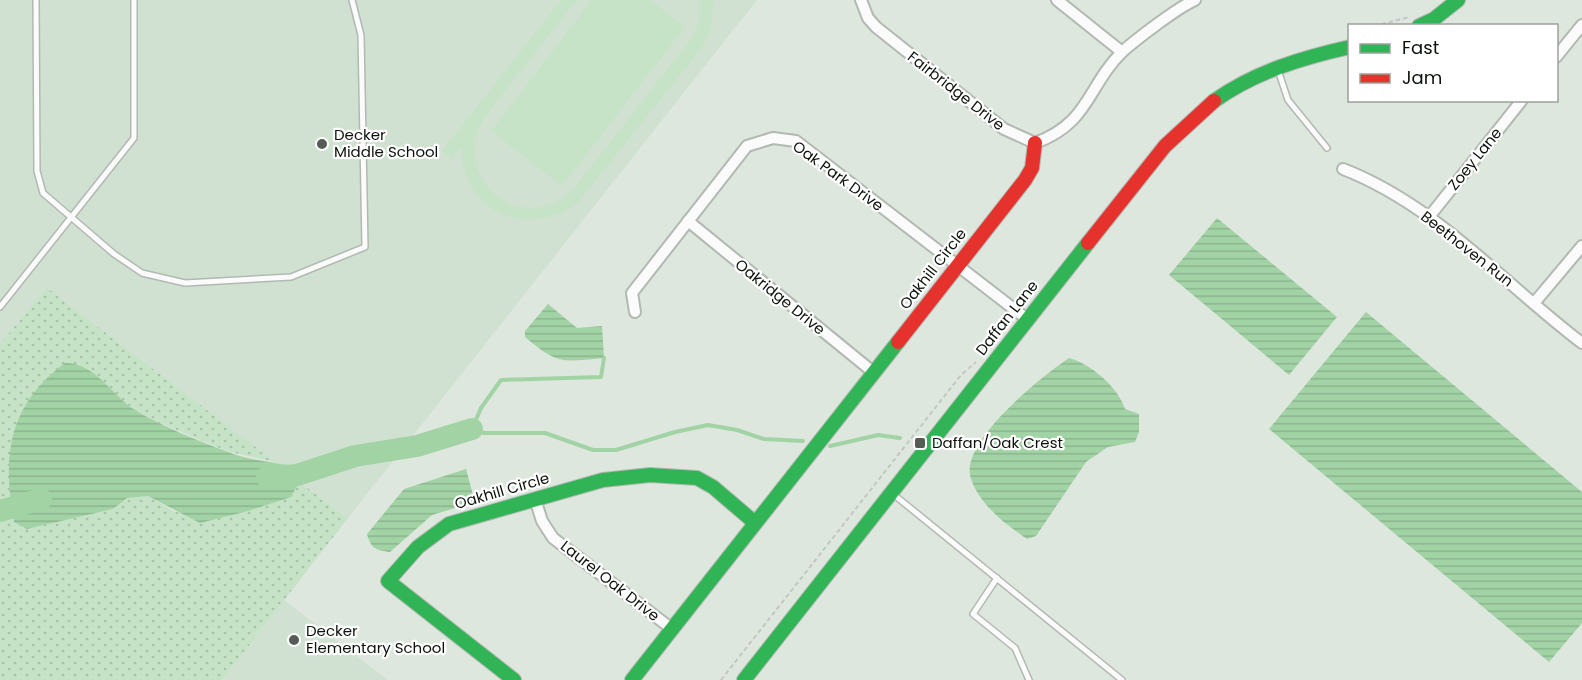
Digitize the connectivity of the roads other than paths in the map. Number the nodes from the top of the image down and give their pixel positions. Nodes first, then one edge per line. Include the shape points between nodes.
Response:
1 (36, 0) edge
2 (134, 0) edge
3 (351, 0) edge
4 (861, 0) edge
5 (1057, 0) edge
6 (1195, 0) edge
7 (1458, 0) edge
8 (1418, 20) edge
9 (1582, 25) edge
10 (1348, 48) edge
11 (1122, 52) junction
12 (1558, 56) edge
13 (1276, 66) junction
14 (1520, 102) edge
15 (1035, 143) junction
16 (1327, 148) dead end
17 (1342, 169) dead end
18 (71, 217) junction
19 (1429, 217) junction
20 (688, 221) junction
21 (1582, 246) edge
22 (957, 265) junction
23 (1535, 302) junction
24 (0, 307) edge
25 (635, 312) dead end
26 (1028, 319) junction
27 (1582, 343) edge
28 (873, 372) junction
29 (891, 493) junction
30 (535, 499) junction
31 (754, 522) junction
32 (997, 578) junction
33 (672, 629) junction
34 (514, 680) edge
35 (632, 680) edge
36 (744, 680) edge
37 (1029, 680) edge
38 (1122, 680) edge

1 - 18 lane via 38,183 43,194
2 - 18 lane via 134,138
3 - 18 lane via 361,35 365,247 291,277 185,283 142,273
4 - 15 street, Fairbridge Drive via 876,27 1004,129
5 - 11 street
6 - 11 street
7 - 8 street via 1434,19
9 - 12 street
10 - 13 street, Daffan Lane
11 - 15 street via 1070,124
13 - 16 lane via 1288,100
13 - 26 street, Daffan Lane via 1219,96 1191,118
14 - 19 street, Zoey Lane
15 - 22 street, Oakhill Circle via 1032,168 1025,180
17 - 19 street, Beethoven Run via 1374,181
18 - 24 lane
19 - 23 street, Beethoven Run
20 - 22 street, Oak Park Drive via 747,146 773,138 796,141
20 - 25 street, Oak Park Drive via 632,293
20 - 28 street, Oakridge Drive
21 - 23 street
22 - 26 street, Oak Park Drive
22 - 28 street, Oakhill Circle
23 - 27 street, Beethoven Run
26 - 29 street, Daffan Lane
28 - 31 street, Oakhill Circle
29 - 32 lane
29 - 36 street, Daffan Lane
30 - 31 street, Oakhill Circle via 609,478 682,475 706,482
30 - 33 street, Laurel Oak Drive via 553,538
30 - 34 street, Oakhill Circle via 449,524 418,548 388,581
31 - 33 street, Oakhill Circle
32 - 37 lane via 973,614 1016,648
32 - 38 lane
33 - 35 street, Oakhill Circle

